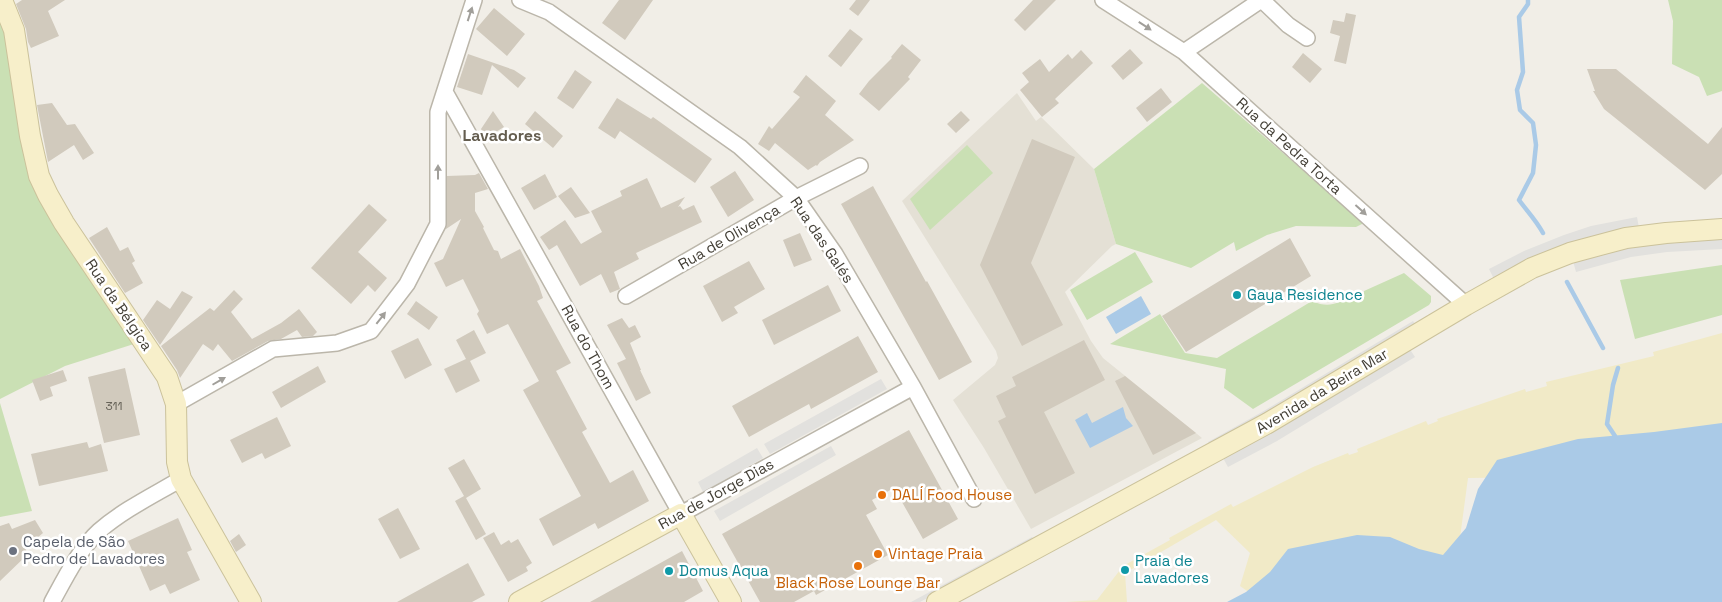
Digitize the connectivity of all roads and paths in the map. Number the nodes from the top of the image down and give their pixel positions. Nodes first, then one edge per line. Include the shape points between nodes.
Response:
1 (2, 0) edge
2 (474, 0) edge
3 (520, 0) edge
4 (1103, 0) edge
5 (1262, 0) edge
6 (1307, 38) dead end
7 (1184, 52) junction
8 (445, 92) junction
9 (860, 166) dead end
10 (796, 198) junction
11 (1722, 230) edge
12 (626, 296) dead end
13 (1466, 305) junction
14 (913, 387) junction
15 (176, 404) junction
16 (181, 479) junction
17 (974, 498) dead end
18 (681, 514) junction
19 (52, 602) edge
20 (251, 602) edge
21 (519, 602) edge
22 (731, 602) edge
23 (937, 602) edge

1 - 15 main road, Rua da Bélgica via 14,30 39,176 64,223 167,377
8 -> 2 street
3 - 10 street, Rua das Galés via 549,12 740,147
4 -> 7 street, Rua da Pedra Torta
5 - 6 street
5 - 7 street
7 -> 13 street, Rua da Pedra Torta
15 -> 8 street via 273,349 337,343 371,331 407,284 438,224 438,112
8 - 18 street, Rua do Thom
9 - 10 street, Rua de Olivença
10 - 12 street, Rua de Olivença
10 - 14 street, Rua das Galés via 835,254
11 - 13 main road, Avenida da Beira Mar via 1666,233 1596,245 1532,268
13 - 23 main road, Avenida da Beira Mar via 1268,423
14 - 17 street, Rua das Galés
14 - 18 street, Rua de Jorge Dias
15 - 16 main road, Rua da Bélgica via 177,462
16 - 19 street via 98,532 72,566
16 - 20 main road, Rua da Bélgica
18 - 21 main road, Rua de Jorge Dias
18 - 22 main road, Rua do Thom

